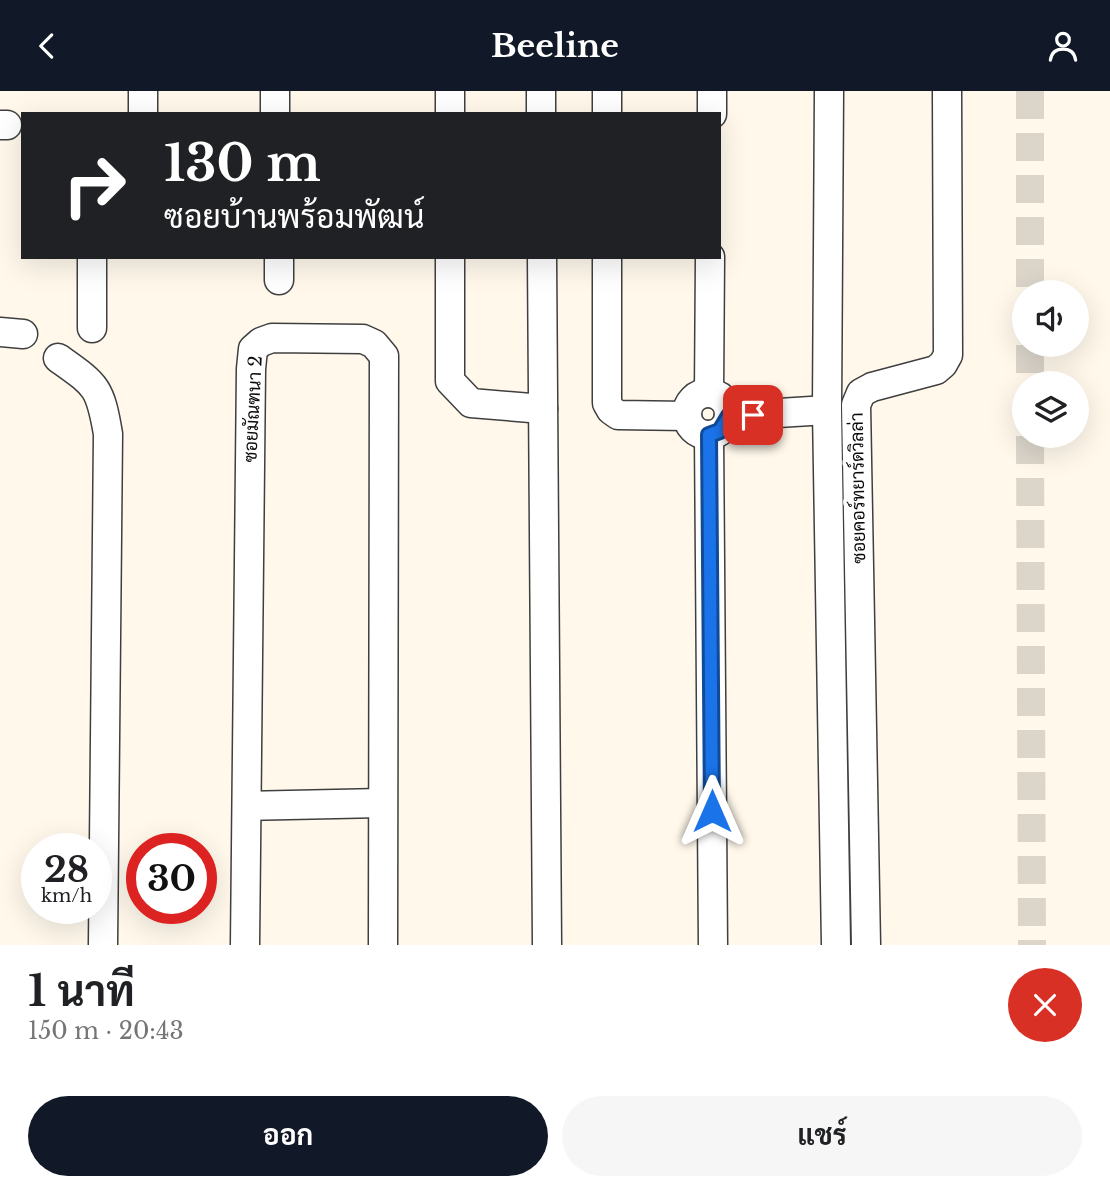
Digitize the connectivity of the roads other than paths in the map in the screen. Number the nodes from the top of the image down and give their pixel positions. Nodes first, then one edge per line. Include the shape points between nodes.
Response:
1 (143, 91) edge
2 (275, 91) edge
3 (450, 91) edge
4 (541, 91) edge
5 (607, 91) edge
6 (712, 91) edge
7 (829, 91) edge
8 (947, 91) edge
9 (144, 112) edge
10 (275, 112) edge
11 (450, 112) edge
12 (541, 112) edge
13 (607, 112) edge
14 (712, 112) edge
15 (92, 259) edge
16 (450, 259) edge
17 (542, 259) edge
18 (607, 259) edge
19 (710, 259) edge
20 (92, 328) dead end
21 (58, 358) dead end
22 (709, 393) junction
23 (542, 409) junction
24 (827, 410) junction
25 (687, 416) junction
26 (719, 426) junction
27 (382, 803) junction
28 (247, 806) junction
29 (103, 945) edge
30 (245, 945) edge
31 (383, 945) edge
32 (547, 945) edge
33 (713, 945) edge
34 (836, 945) edge
35 (866, 945) edge

1 - 9 street
2 - 10 street
3 - 11 street
4 - 12 street
5 - 13 street
6 - 14 street
7 - 24 street
8 - 35 street, ซอยคอร์ทยาร์ดวิลล่า via 948,355 936,370 872,387 861,393 856,405
15 - 20 street
16 - 23 street via 450,381 471,403
17 - 23 street
18 - 25 street via 607,403 618,415
19 - 22 street
21 - 29 street via 92,382 108,434
22 - 25 street via 696,397
22 - 26 street via 726,403
23 - 32 street
24 - 26 street
24 - 34 street
25 - 26 street via 692,428 703,435
26 - 33 street
27 - 28 street
27 - 28 street, ซอยมัณฑนา 2 via 384,356 363,339 272,338 253,349 251,369
27 - 31 street, ซอยมัณฑนา 2
28 - 30 street, ซอยมัณฑนา 2

